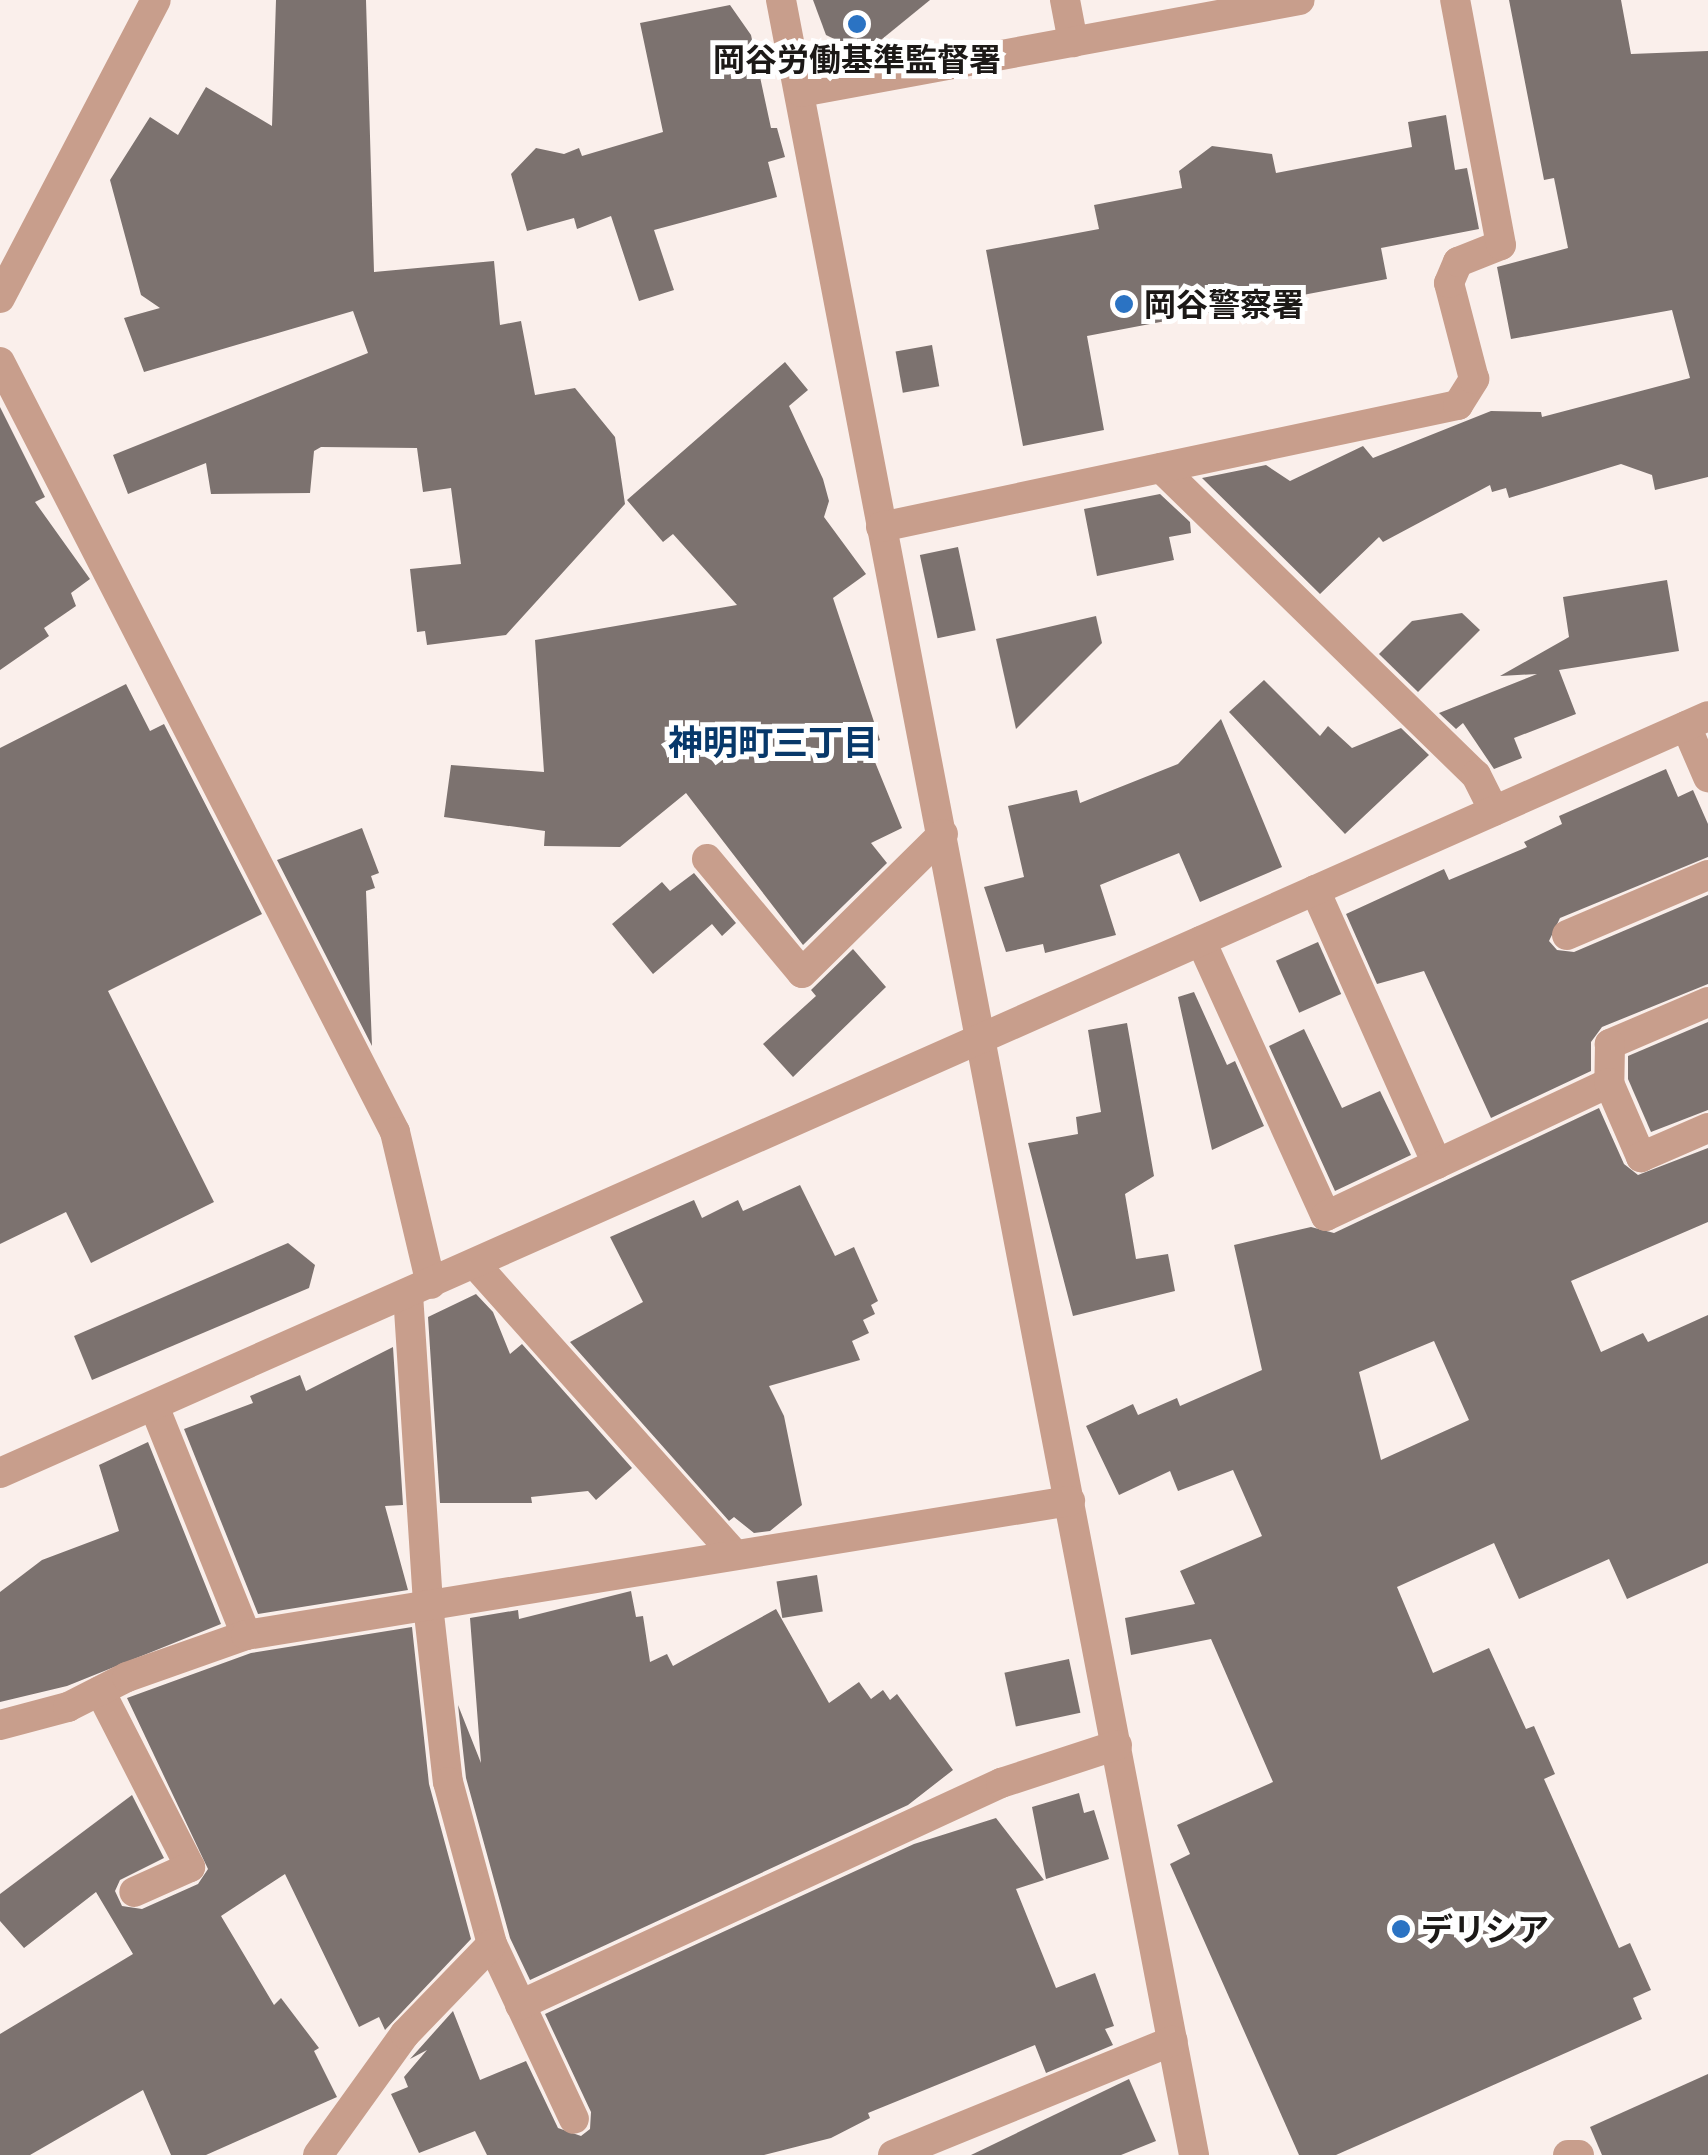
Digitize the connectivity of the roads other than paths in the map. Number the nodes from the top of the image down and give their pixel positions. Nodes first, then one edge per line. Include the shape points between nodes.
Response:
1 (156, 0) edge
2 (781, 0) edge
3 (1065, 0) edge
4 (1300, 0) edge
5 (1455, 0) edge
6 (1074, 42) junction
7 (801, 92) junction
8 (0, 298) edge
9 (0, 362) edge
10 (1162, 468) junction
11 (881, 527) junction
12 (1697, 721) edge
13 (1708, 777) edge
14 (1494, 811) junction
15 (943, 834) junction
16 (707, 859) dead end
17 (1708, 875) edge
18 (1315, 890) junction
19 (1567, 935) dead end
20 (1201, 941) junction
21 (1708, 1002) edge
22 (984, 1037) junction
23 (1608, 1083) junction
24 (1708, 1128) edge
25 (1436, 1164) junction
26 (476, 1264) junction
27 (420, 1289) junction
28 (154, 1406) junction
29 (0, 1474) edge
30 (1070, 1501) junction
31 (735, 1555) junction
32 (428, 1605) junction
33 (246, 1635) junction
34 (100, 1691) junction
35 (0, 1725) edge
36 (1117, 1745) junction
37 (134, 1892) dead end
38 (492, 1944) junction
39 (520, 2005) junction
40 (1172, 2041) junction
41 (574, 2120) dead end
42 (318, 2155) edge
43 (893, 2155) edge
44 (1194, 2155) edge
45 (1568, 2155) edge
46 (1579, 2155) edge

1 - 8 street
2 - 7 street
3 - 6 street
4 - 6 street
5 - 10 street via 1501,245 1458,262 1449,282 1474,380 1458,406
6 - 7 street
7 - 11 street
9 - 27 street via 395,1132
10 - 11 street
10 - 14 street via 1476,775
11 - 15 street
12 - 13 street
12 - 14 street
14 - 18 street
15 - 16 street via 802,972
15 - 22 street
17 - 19 street
18 - 20 street
18 - 25 street
20 - 22 street
20 - 25 street via 1326,1216
21 - 23 street via 1610,1044
22 - 26 street
22 - 30 street
23 - 24 street via 1641,1157
23 - 25 street
26 - 27 street
26 - 31 street
27 - 28 street
27 - 32 street
28 - 29 street
28 - 33 street
30 - 31 street
30 - 36 street
31 - 32 street
32 - 33 street
32 - 38 street via 448,1782
33 - 34 street
34 - 35 street
34 - 37 street via 190,1867
36 - 39 street via 1000,1783
36 - 40 street
38 - 39 street
38 - 42 street via 406,2034
39 - 41 street
40 - 43 street
40 - 44 street
45 - 46 street

